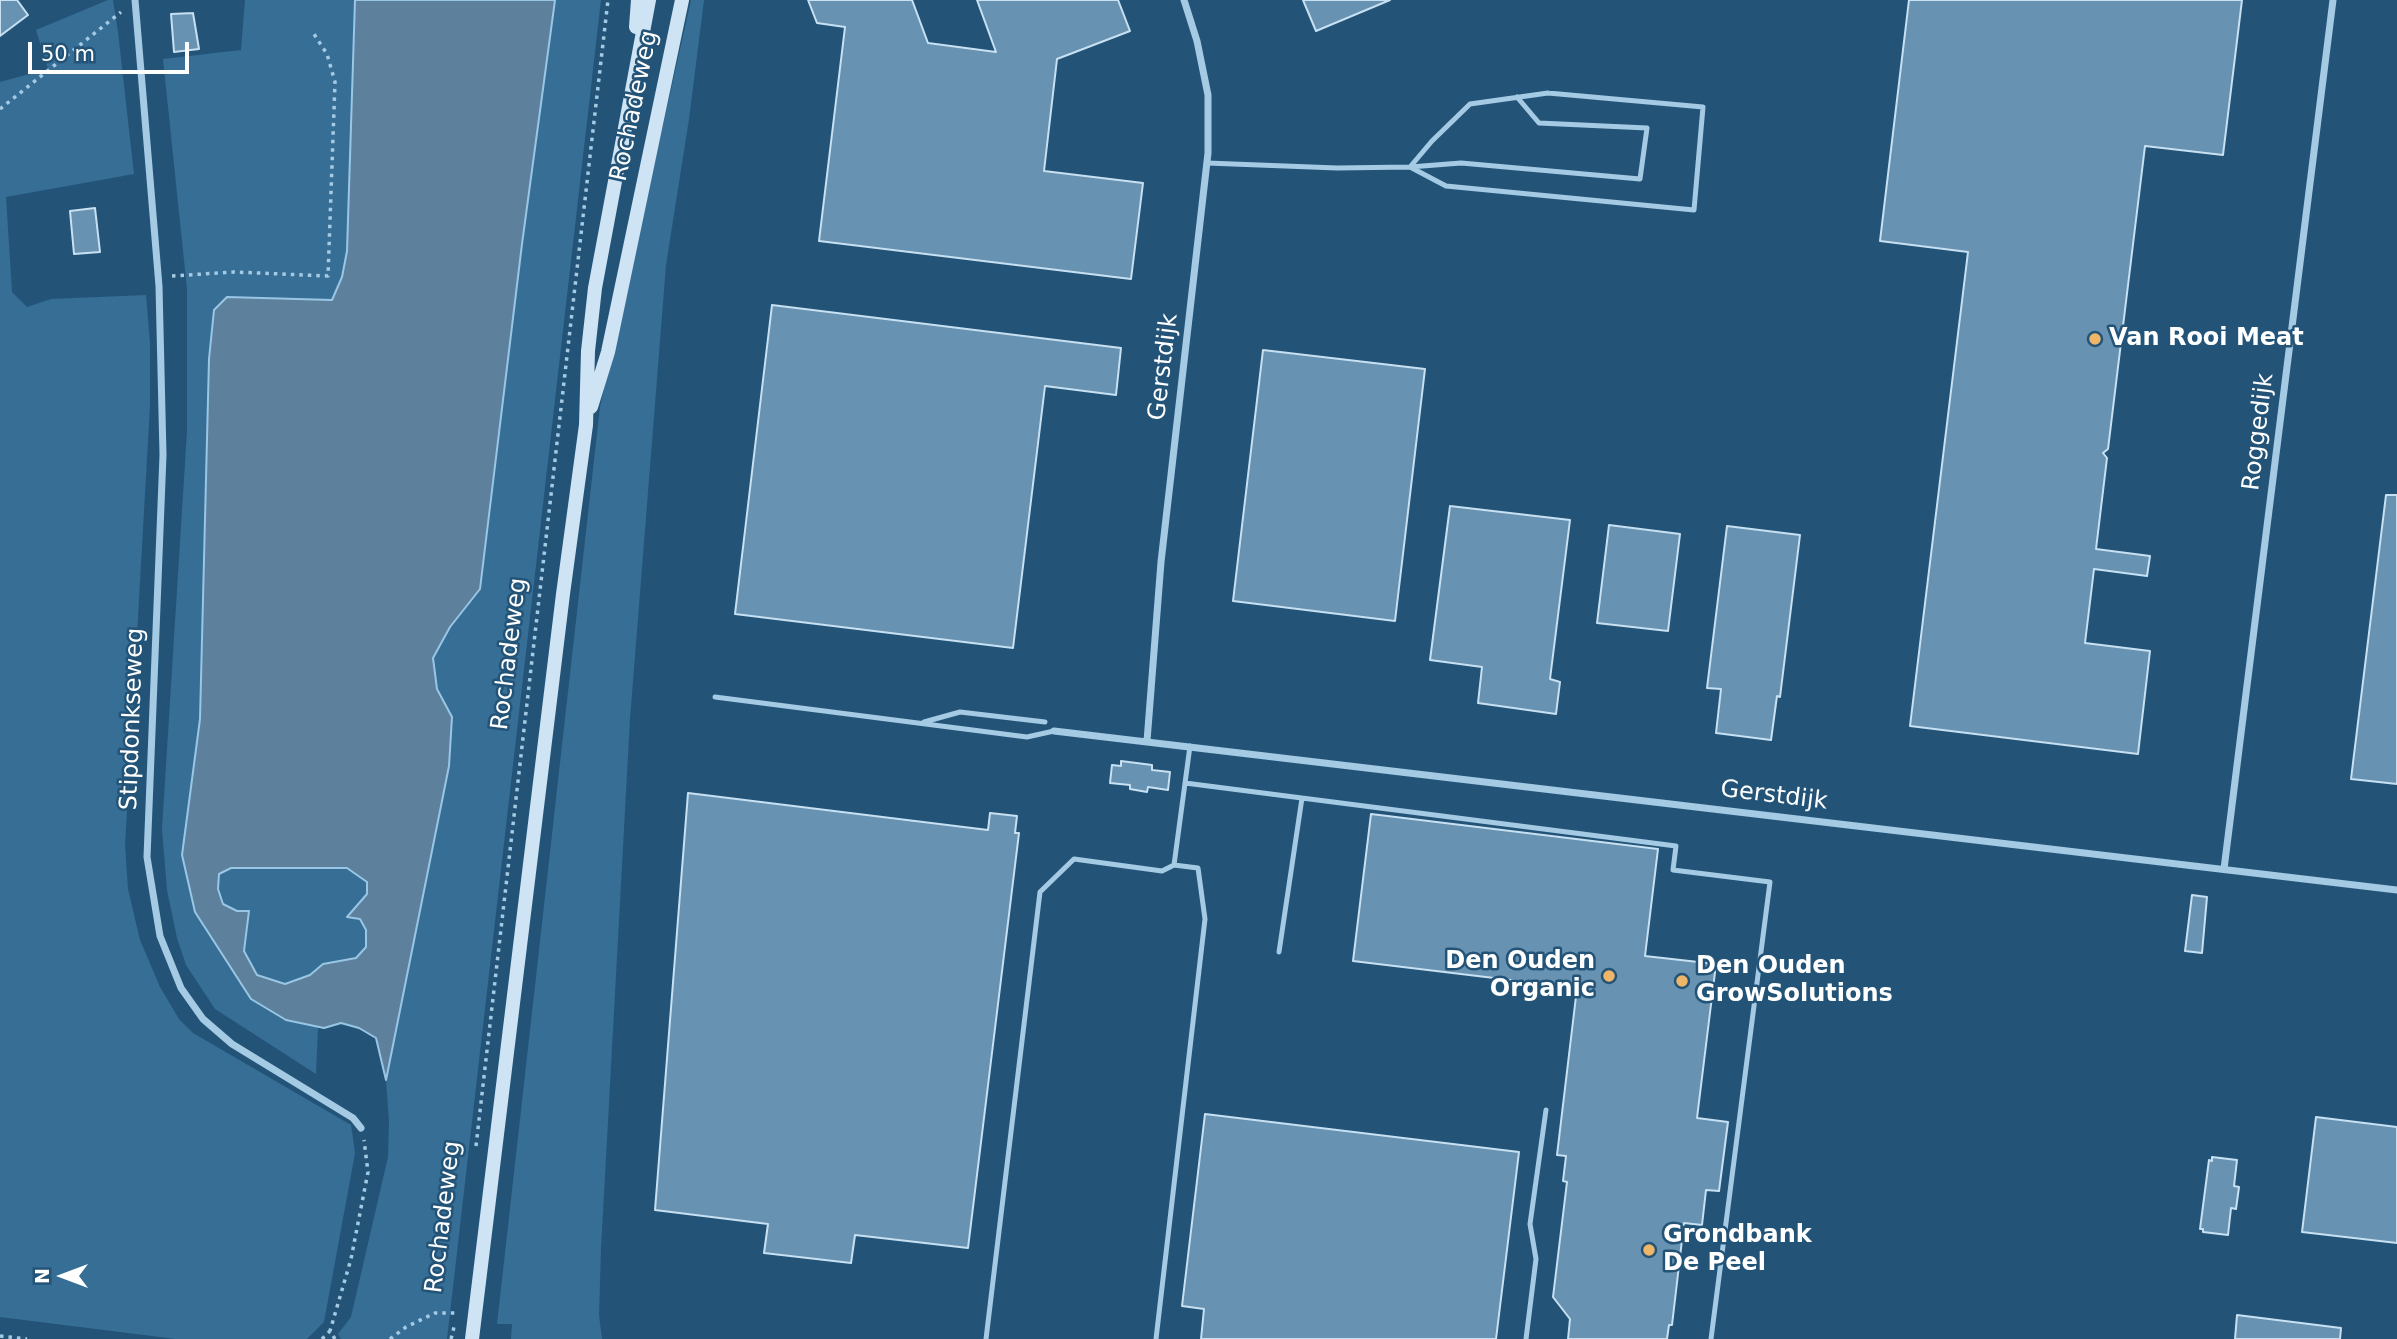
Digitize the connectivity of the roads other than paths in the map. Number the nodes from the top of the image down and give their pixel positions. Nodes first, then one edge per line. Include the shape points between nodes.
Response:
1 (135, 0) edge
2 (638, 0) edge
3 (649, 0) edge
4 (682, 0) edge
5 (1184, 0) edge
6 (2333, 0) edge
7 (634, 73) junction
8 (1517, 97) junction
9 (1207, 163) junction
10 (1410, 167) junction
11 (586, 425) junction
12 (715, 697) dead end
13 (1045, 722) dead end
14 (920, 723) junction
15 (1054, 730) joint
16 (1147, 741) junction
17 (1190, 746) junction
18 (1185, 783) junction
19 (1302, 798) junction
20 (1174, 865) junction
21 (2224, 869) junction
22 (2397, 890) edge
23 (1279, 952) dead end
24 (1546, 1111) dead end
25 (361, 1128) road end
26 (472, 1339) edge
27 (986, 1339) edge
28 (1156, 1339) edge
29 (1525, 1339) edge
30 (1711, 1339) edge

1 - 25 street, Stipdonkseweg via 159,277 163,455 147,857 160,936 181,988 203,1019 232,1044 353,1118
2 - 7 main road
3 - 7 main road, Rochadeweg
4 - 11 main road, Rochadeweg via 608,352
5 - 9 street, Gerstdijk via 1208,95
6 - 21 street, Roggedijk
7 - 11 main road, Rochadeweg via 595,288
8 - 10 lane via 1470,104
8 - 10 lane via 1539,123 1647,128 1640,179 1461,163
8 - 10 lane via 1548,93 1703,107 1694,210 1446,186
9 - 10 lane
9 - 16 street, Gerstdijk via 1161,562
11 - 26 main road, Rochadeweg
12 - 14 lane, Gerstdijk
13 - 14 lane, Gerstdijk via 960,712
14 - 15 lane, Gerstdijk via 1027,737
15 - 16 street, Gerstdijk
16 - 17 street, Gerstdijk
17 - 18 lane
17 - 21 street, Gerstdijk
18 - 19 lane
18 - 20 lane
19 - 23 lane
19 - 30 lane via 1676,846 1673,870 1770,882
20 - 27 lane via 1162,871 1074,859 1040,892
20 - 28 lane via 1198,868 1205,919
21 - 22 street, Gerstdijk
24 - 29 lane via 1530,1224 1536,1259

